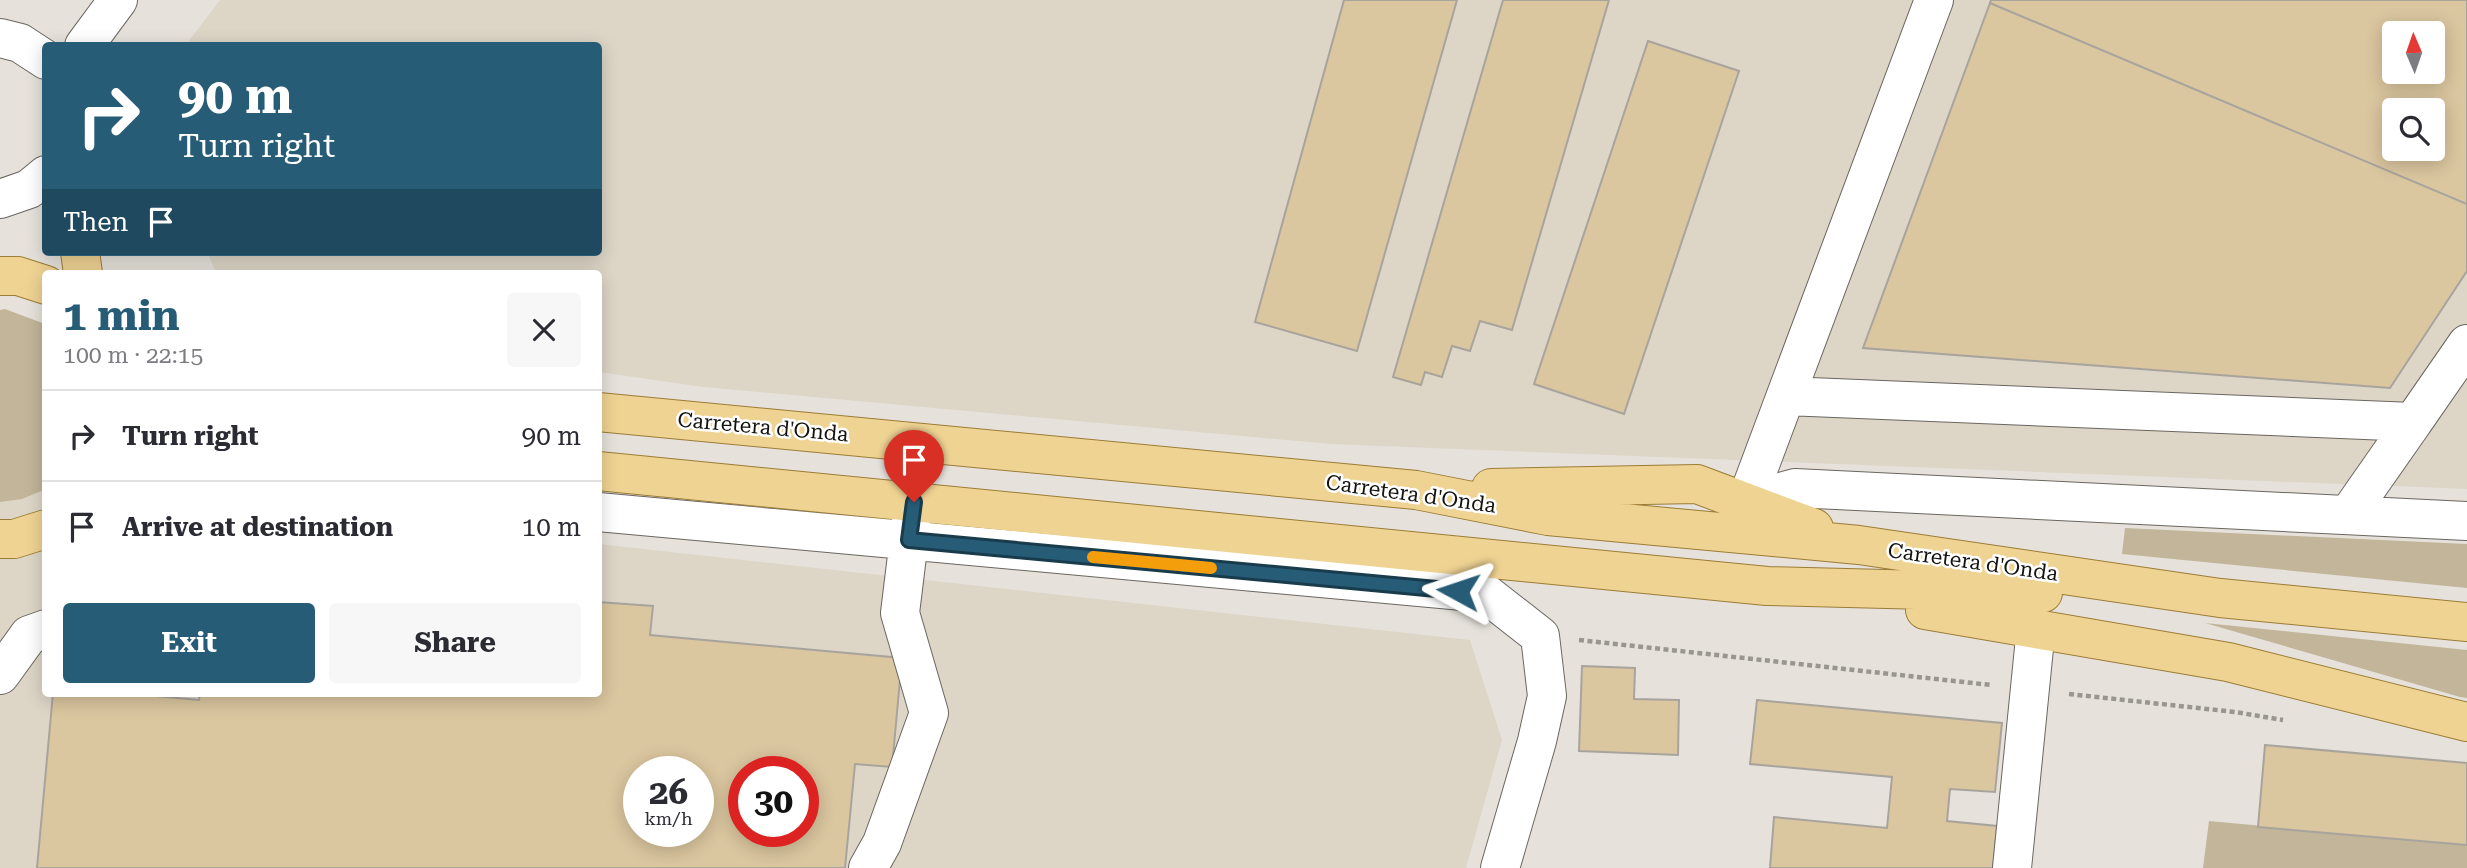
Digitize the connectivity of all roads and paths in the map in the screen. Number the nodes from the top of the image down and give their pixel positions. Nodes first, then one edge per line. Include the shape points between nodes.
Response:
1 (118, 0) edge
2 (1934, 0) edge
3 (0, 38) edge
4 (87, 42) edge
5 (42, 57) edge
6 (42, 178) edge
7 (0, 199) edge
8 (0, 276) edge
9 (42, 284) edge
10 (2467, 344) edge
11 (1786, 396) junction
12 (602, 412) edge
13 (2413, 422) junction
14 (602, 471) edge
15 (1416, 490) junction
16 (914, 502) junction
17 (1746, 502) junction
18 (602, 512) edge
19 (2348, 515) junction
20 (2467, 520) edge
21 (909, 540) junction
22 (1859, 545) junction
23 (1767, 586) junction
24 (2220, 598) junction
25 (2467, 622) edge
26 (2036, 628) junction
27 (42, 630) edge
28 (1539, 636) junction
29 (0, 675) edge
30 (2030, 690) junction
31 (2289, 721) dead end
32 (2467, 722) edge
33 (868, 868) edge
34 (1500, 868) edge
35 (2012, 868) edge

1 - 4 street
2 - 11 street
3 - 5 street via 20,43
6 - 7 street via 29,189
8 - 9 main road
10 - 13 street
11 - 13 street
11 - 17 street
12 - 15 main road, Carretera d'Onda
13 - 19 street
14 - 16 main road, Carretera d'Onda
15 - 17 main road via 1698,484
15 - 22 main road, Carretera d'Onda via 1548,516
16 - 21 street
16 - 23 main road, Carretera d'Onda
17 - 19 street via 1795,488
17 - 22 main road
18 - 21 street
19 - 20 street
21 - 28 street via 1485,593
21 - 33 street via 900,612 929,713 882,843
22 - 24 main road, Carretera d'Onda
23 - 24 main road, Carretera d'Onda
23 - 26 main road
24 - 25 main road, Carretera d'Onda
26 - 30 street
26 - 32 main road via 2228,663
27 - 29 street via 29,635
28 - 30 path
28 - 34 street via 1547,696
30 - 31 path
30 - 35 street

